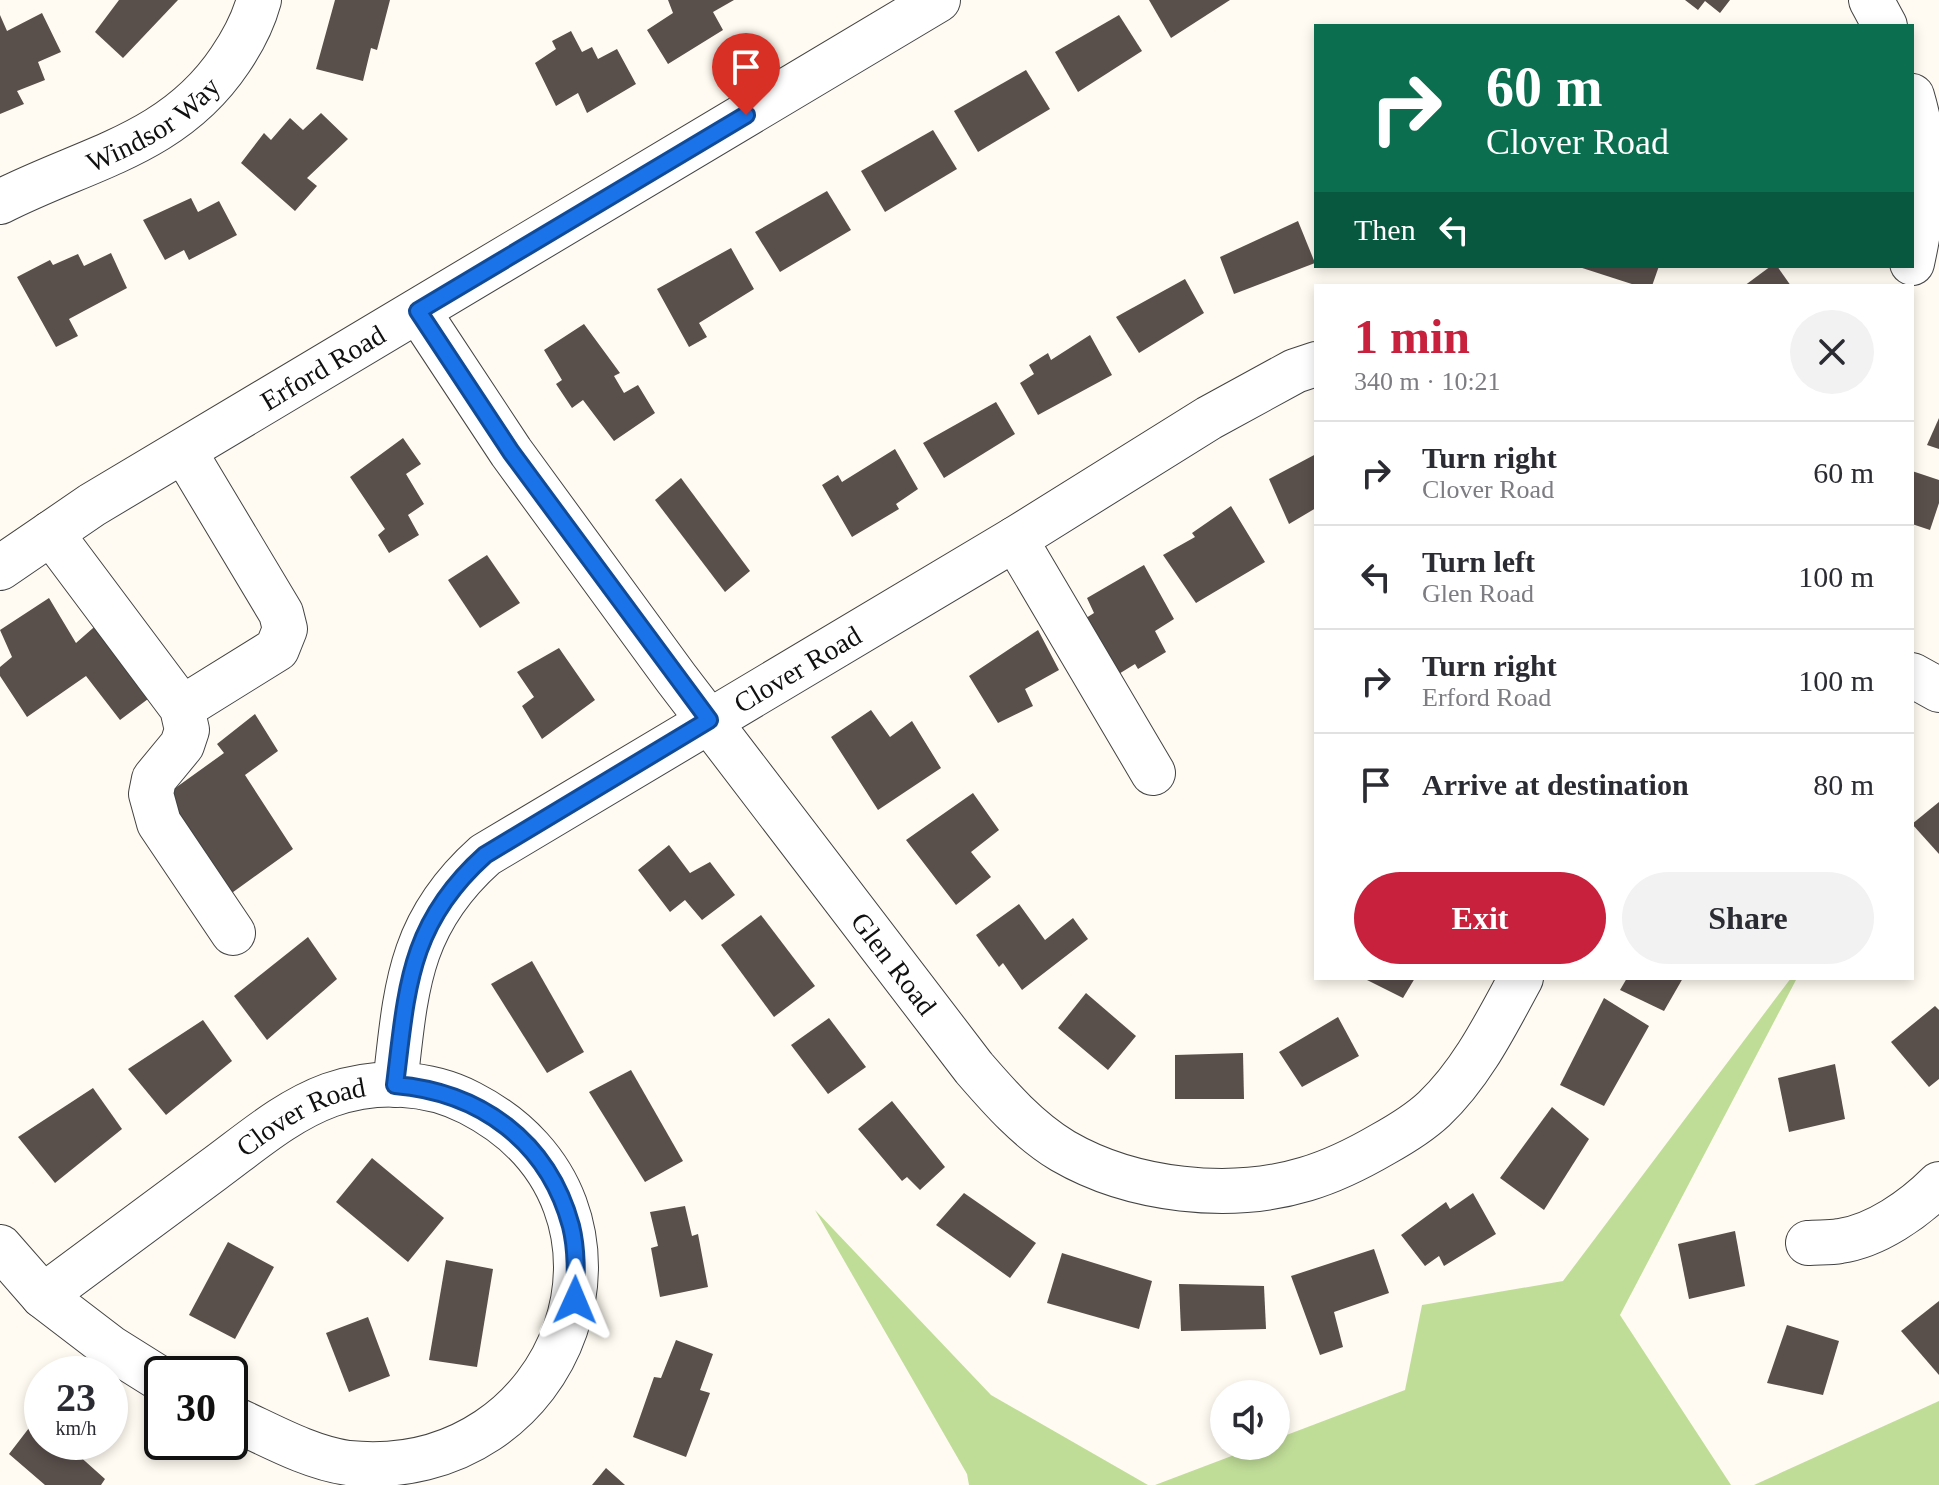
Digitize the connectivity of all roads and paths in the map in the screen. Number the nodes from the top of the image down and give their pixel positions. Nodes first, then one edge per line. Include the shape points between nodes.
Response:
1 (259, 0) edge
2 (938, 0) edge
3 (1871, 0) edge
4 (1884, 24) edge
5 (1914, 107) edge
6 (0, 202) edge
7 (1914, 255) edge
8 (418, 311) junction
9 (1314, 365) edge
10 (184, 451) junction
11 (51, 533) junction
12 (1015, 539) junction
13 (0, 568) edge
14 (1914, 676) edge
15 (1939, 690) edge
16 (182, 708) junction
17 (709, 720) junction
18 (1153, 773) dead end
19 (233, 933) dead end
20 (1520, 980) edge
21 (395, 1085) junction
22 (1939, 1184) edge
23 (1808, 1243) dead end
24 (0, 1247) edge
25 (43, 1296) junction
26 (144, 1369) edge
27 (248, 1425) edge

1 - 6 street, Windsor Way via 239,47 187,110 117,151
2 - 8 street, Erford Road
3 - 4 street
5 - 7 street via 1924,160 1923,212
8 - 10 street, Erford Road
8 - 17 street, Glen Road via 511,452
9 - 12 street, Clover Road via 1209,418
10 - 11 street, Erford Road
10 - 16 street via 281,613 285,629 277,649
11 - 13 street, Erford Road
11 - 16 street
12 - 17 street, Clover Road
12 - 18 street
14 - 15 street
16 - 19 street via 187,730 182,745 154,779 151,794 159,823
17 - 20 street, Glen Road via 974,1068 1033,1129 1064,1151 1110,1171 1189,1189 1241,1191 1308,1179 1357,1159 1408,1129 1443,1099 1490,1035
17 - 21 street, Clover Road via 485,855 460,878 433,916 413,962
21 - 25 street, Clover Road via 331,1095 283,1119
21 - 27 street via 442,1092 486,1111 519,1137 546,1169 571,1227 576,1268 575,1300 556,1360 512,1418 449,1455 418,1463 348,1463
22 - 23 street via 1922,1202 1877,1228 1842,1241
24 - 25 street
25 - 26 street

